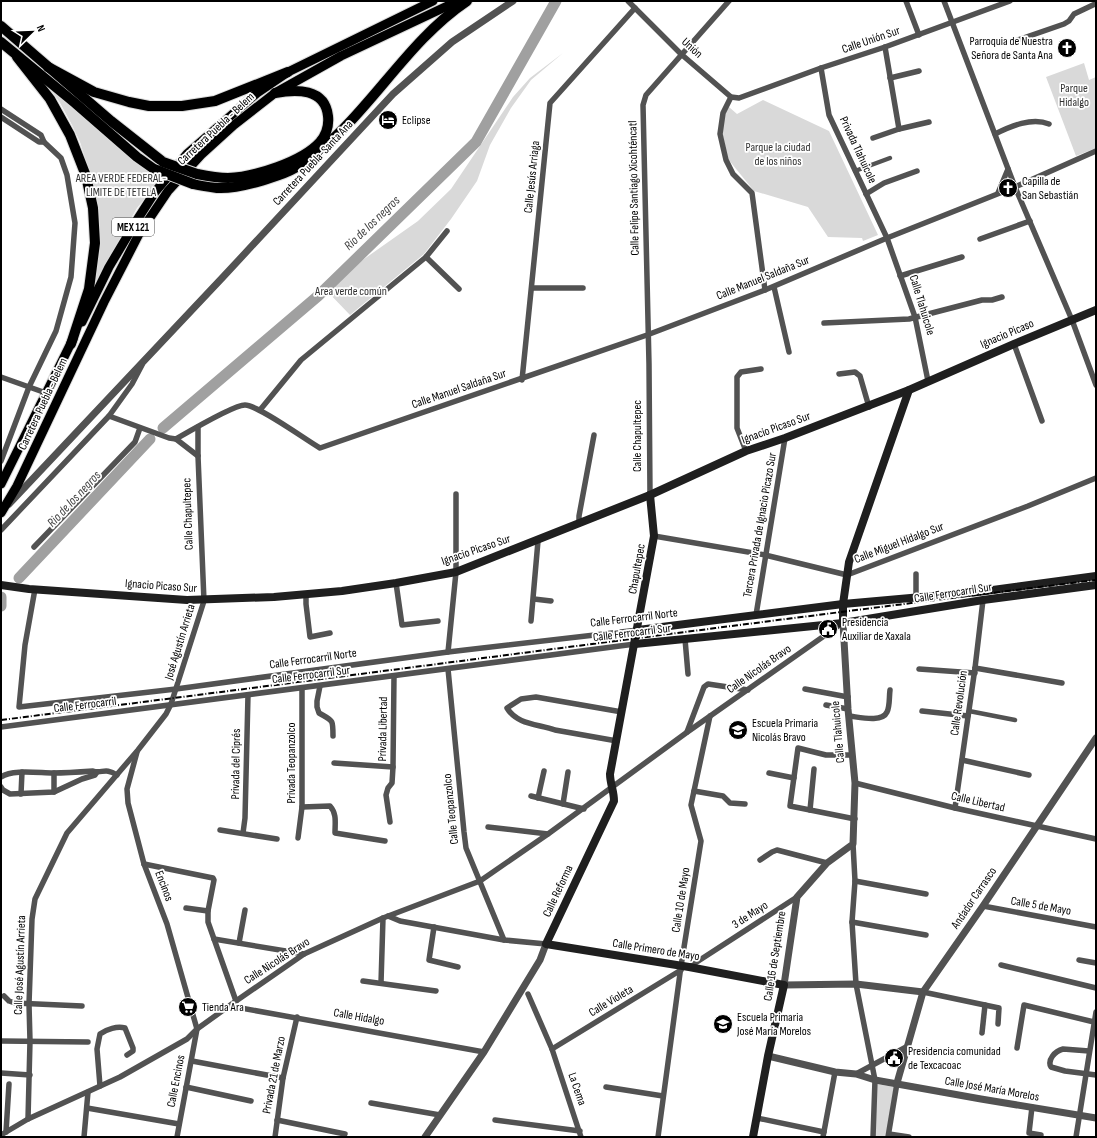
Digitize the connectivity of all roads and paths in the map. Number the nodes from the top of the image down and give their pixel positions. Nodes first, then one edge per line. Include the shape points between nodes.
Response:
1 (433, 1) edge
2 (458, 1) edge
3 (467, 1) edge
4 (513, 1) edge
5 (628, 1) edge
6 (728, 1) edge
7 (906, 1) edge
8 (944, 1) edge
9 (1010, 1) edge
10 (1095, 4) edge
11 (635, 8) junction
12 (952, 23) junction
13 (1, 26) edge
14 (919, 35) junction
15 (1, 42) edge
16 (1012, 42) dead end
17 (885, 47) junction
18 (682, 54) junction
19 (17, 57) junction
20 (48, 67) junction
21 (821, 68) junction
22 (919, 70) dead end
23 (288, 72) junction
24 (890, 78) junction
25 (275, 93) junction
26 (732, 97) junction
27 (1, 109) edge
28 (1, 117) edge
29 (929, 122) dead end
30 (1049, 124) dead end
31 (899, 130) junction
32 (995, 134) junction
33 (874, 138) dead end
34 (44, 142) junction
35 (1096, 151) edge
36 (890, 158) dead end
37 (1008, 169) junction
38 (855, 170) junction
39 (917, 171) dead end
40 (1015, 187) junction
41 (998, 193) junction
42 (866, 194) junction
43 (1030, 221) junction
44 (447, 231) dead end
45 (887, 238) junction
46 (980, 239) dead end
47 (426, 257) junction
48 (962, 257) dead end
49 (900, 276) junction
50 (774, 287) junction
51 (532, 288) junction
52 (583, 288) dead end
53 (459, 289) dead end
54 (765, 290) junction
55 (1002, 297) dead end
56 (1096, 310) edge
57 (915, 317) junction
58 (1072, 320) junction
59 (824, 324) dead end
60 (647, 335) junction
61 (71, 344) junction
62 (1014, 344) junction
63 (789, 352) dead end
64 (145, 359) junction
65 (761, 369) dead end
66 (839, 374) dead end
67 (1, 377) edge
68 (522, 380) junction
69 (928, 381) junction
70 (1096, 385) edge
71 (29, 387) junction
72 (909, 390) junction
73 (46, 393) junction
74 (869, 407) junction
75 (260, 410) junction
76 (109, 416) junction
77 (1042, 421) dead end
78 (198, 427) junction
79 (140, 428) junction
80 (594, 435) dead end
81 (786, 438) junction
82 (176, 439) junction
83 (746, 451) junction
84 (198, 456) junction
85 (1, 460) edge
86 (1096, 478) edge
87 (1, 484) edge
88 (456, 494) dead end
89 (650, 495) junction
90 (1, 512) edge
91 (579, 524) junction
92 (1, 530) edge
93 (654, 536) junction
94 (538, 540) junction
95 (34, 547) dead end
96 (766, 555) junction
97 (456, 572) junction
98 (847, 574) junction
99 (916, 574) dead end
100 (1096, 576) edge
101 (396, 583) junction
102 (1, 585) edge
103 (1096, 585) edge
104 (35, 589) junction
105 (306, 594) junction
106 (916, 597) junction
107 (534, 598) junction
108 (204, 600) junction
109 (983, 600) junction
110 (551, 601) dead end
111 (843, 604) junction
112 (756, 615) junction
113 (438, 621) dead end
114 (532, 621) dead end
115 (843, 623) junction
116 (638, 630) junction
117 (330, 633) dead end
118 (685, 639) junction
119 (635, 644) junction
120 (448, 652) junction
121 (448, 669) junction
122 (919, 669) dead end
123 (975, 670) junction
124 (688, 674) dead end
125 (394, 676) junction
126 (1062, 683) dead end
127 (320, 686) junction
128 (302, 688) junction
129 (176, 689) junction
130 (748, 690) junction
131 (805, 690) dead end
132 (890, 690) dead end
133 (248, 695) junction
134 (848, 697) junction
135 (171, 704) junction
136 (826, 705) dead end
137 (922, 711) dead end
138 (622, 712) junction
139 (848, 713) junction
140 (969, 714) junction
141 (710, 716) junction
142 (1015, 720) dead end
143 (1, 727) edge
144 (686, 733) junction
145 (333, 736) dead end
146 (1096, 738) edge
147 (617, 741) junction
148 (138, 750) junction
149 (852, 755) junction
150 (962, 760) junction
151 (334, 763) dead end
152 (393, 767) junction
153 (814, 769) dead end
154 (544, 771) dead end
155 (22, 772) junction
156 (81, 772) junction
157 (97, 772) junction
158 (568, 772) dead end
159 (54, 773) junction
160 (769, 773) dead end
161 (117, 775) junction
162 (1029, 775) dead end
163 (1, 777) edge
164 (794, 778) junction
165 (82, 779) junction
166 (855, 784) junction
167 (1, 787) edge
168 (612, 788) junction
169 (694, 791) junction
170 (54, 792) junction
171 (21, 794) junction
172 (531, 796) dead end
173 (538, 798) junction
174 (563, 804) junction
175 (745, 804) dead end
176 (302, 807) junction
177 (584, 808) junction
178 (955, 808) junction
179 (810, 810) junction
180 (855, 819) junction
181 (390, 822) dead end
182 (1036, 826) junction
183 (488, 827) dead end
184 (220, 830) dead end
185 (243, 833) junction
186 (548, 834) junction
187 (298, 838) dead end
188 (277, 839) dead end
189 (1096, 839) edge
190 (385, 841) dead end
191 (853, 844) junction
192 (760, 860) dead end
193 (827, 863) junction
194 (144, 864) junction
195 (480, 881) junction
196 (855, 881) junction
197 (926, 894) dead end
198 (797, 897) junction
199 (983, 906) junction
200 (186, 908) dead end
201 (245, 910) dead end
202 (208, 911) junction
203 (385, 917) junction
204 (852, 922) junction
205 (434, 927) junction
206 (1096, 927) edge
207 (926, 935) dead end
208 (214, 939) junction
209 (504, 940) junction
210 (239, 943) junction
211 (546, 944) junction
212 (304, 954) junction
213 (1079, 960) dead end
214 (1096, 963) edge
215 (1001, 965) dead end
216 (458, 967) dead end
217 (683, 968) junction
218 (363, 981) dead end
219 (381, 983) junction
220 (856, 984) junction
221 (784, 985) junction
222 (1096, 988) edge
223 (436, 991) dead end
224 (923, 992) junction
225 (528, 994) dead end
226 (4, 996) dead end
227 (236, 1001) junction
228 (28, 1004) junction
229 (985, 1005) junction
230 (82, 1006) dead end
231 (230, 1006) junction
232 (1096, 1012) edge
233 (297, 1017) junction
234 (1094, 1022) junction
235 (998, 1024) dead end
236 (197, 1029) junction
237 (982, 1034) dead end
238 (2, 1041) edge
239 (30, 1041) junction
240 (88, 1042) dead end
241 (908, 1046) junction
242 (1017, 1048) dead end
243 (552, 1049) junction
244 (1089, 1051) junction
245 (484, 1052) junction
246 (127, 1054) dead end
247 (768, 1056) junction
248 (192, 1061) junction
249 (871, 1066) junction
250 (835, 1072) junction
251 (1086, 1073) junction
252 (1, 1074) edge
253 (856, 1074) junction
254 (1096, 1074) edge
255 (30, 1075) junction
256 (283, 1078) junction
257 (875, 1080) junction
258 (897, 1083) junction
259 (9, 1084) dead end
260 (100, 1086) junction
261 (186, 1087) junction
262 (606, 1087) dead end
263 (88, 1092) junction
264 (663, 1096) junction
265 (251, 1101) dead end
266 (371, 1103) dead end
267 (1032, 1107) junction
268 (87, 1108) junction
269 (1079, 1114) junction
270 (440, 1115) junction
271 (757, 1118) junction
272 (1096, 1118) edge
273 (28, 1119) junction
274 (277, 1120) junction
275 (495, 1120) dead end
276 (179, 1124) junction
277 (4, 1133) edge
278 (345, 1134) dead end
279 (581, 1134) edge
280 (823, 1135) edge
281 (1041, 1135) dead end
282 (888, 1136) edge
283 (84, 1137) edge
284 (177, 1137) edge
285 (275, 1137) edge
286 (425, 1137) edge
287 (658, 1137) edge
288 (753, 1137) edge
289 (873, 1137) edge
290 (909, 1137) edge
291 (1076, 1137) edge

1 - 23 main road, Carretera Puebla - Belem / MEX 121
2 - 25 main road, Carretera Puebla - Belem / MEX 121 via 341,56
3 - 19 highway, bridge via 422,40 355,116 314,155 275,177 247,186 218,188 193,184 154,169
4 - 64 street, Carretera Puebla-Santa Ana via 452,42 393,94
5 - 11 street, Unión
6 - 18 street, Calle Felipe Santiago Xicohténcatl
7 - 14 street
8 - 12 street
9 - 12 street, Calle Unión Sur
10 - 16 street via 1074,14 1064,24
11 - 18 street, Unión
11 - 51 street, Calle Jesús Arriaga via 550,103
12 - 14 street, Calle Unión Sur
12 - 32 street
13 - 20 highway
14 - 17 street, Calle Unión Sur
15 - 19 highway
17 - 21 street, Calle Unión Sur
17 - 24 street
18 - 26 street, Unión
18 - 60 street, Calle Felipe Santiago Xicohténcatl via 646,96 643,104
19 - 61 highway via 50,99 70,135 86,176 93,208 95,243 89,289
20 - 23 highway via 94,92 149,106 182,106 215,101
20 - 25 highway, bridge via 163,162 197,174 227,178 260,173 295,159 313,148 326,133 328,110 322,100 303,91
21 - 26 street, Calle Unión Sur via 739,98
21 - 38 street, Privada Tlahuicole via 829,115
22 - 24 street
23 - 61 main road, Carretera Puebla - Belem / MEX 121 via 257,93 187,154 155,192 109,267
24 - 31 street
25 - 90 main road, Carretera Puebla - Belem / MEX 121 via 234,125 201,156 168,191 139,234 17,486
26 - 54 street via 723,114 720,134 726,160 733,174 752,193
27 - 34 street via 41,135
28 - 34 street via 39,142
29 - 31 street
30 - 32 street via 1041,121 1022,123
31 - 33 street
32 - 37 street
34 - 71 street via 61,158 67,175 75,224 70,277 56,331
35 - 40 street, Calle Manuel Saldaña Sur
36 - 38 street
37 - 40 street
37 - 41 street
38 - 42 street, Privada Tlahuicole
39 - 42 street via 884,183
40 - 41 street, Calle Manuel Saldaña Sur
40 - 43 street
41 - 45 street, Calle Manuel Saldaña Sur
42 - 45 street, Privada Tlahuicole
43 - 46 street
43 - 58 street
44 - 47 street
45 - 49 street, Calle Tlahuicole
45 - 50 street, Calle Manuel Saldaña Sur
47 - 53 street
47 - 75 street via 301,360
48 - 49 street
49 - 57 street, Calle Tlahuicole
50 - 54 street, Calle Manuel Saldaña Sur
50 - 63 street
51 - 52 street
51 - 68 street, Calle Jesús Arriaga
54 - 60 street, Calle Manuel Saldaña Sur
55 - 57 street
56 - 58 main road, Ignacio Picaso
57 - 59 street
57 - 69 street, Calle Tlahuicole
58 - 62 main road, Ignacio Picaso
58 - 70 street
60 - 68 street, Calle Manuel Saldaña Sur
60 - 89 street, Calle Chapultepec
61 - 73 main road, Carretera Puebla - Belem / MEX 121
62 - 69 main road, Ignacio Picaso
62 - 77 street
64 - 76 street via 132,384
64 - 90 street, Carretera Puebla-Santa Ana
65 - 83 street via 741,372 737,377 737,428
66 - 74 street via 855,372 860,376
67 - 71 street
68 - 75 street, Calle Manuel Saldaña Sur via 320,448
69 - 72 main road, Ignacio Picaso Sur
71 - 73 street
71 - 85 street
72 - 74 main road, Ignacio Picaso Sur
72 - 98 main road, Calle Tlahuicole
73 - 87 main road, Carretera Puebla - Belem / MEX 121
74 - 81 main road, Ignacio Picaso Sur
75 - 78 street, Calle Manuel Saldaña Sur via 245,405
76 - 79 street
76 - 92 street
78 - 82 street, Calle Manuel Saldaña Sur
78 - 84 street, Calle Chapultepec
79 - 82 street
79 - 95 street via 135,442
80 - 91 street via 578,516
81 - 83 main road, Ignacio Picaso Sur
81 - 96 street, Tercera Privada de Ignacio Picazo Sur
82 - 84 street
83 - 89 main road, Ignacio Picaso Sur
84 - 108 street, Calle Chapultepec
86 - 98 street, Calle Miguel Hidalgo Sur
88 - 97 street
89 - 91 main road, Ignacio Picaso Sur
89 - 93 main road, Calle Chapultepec
91 - 94 main road, Ignacio Picaso Sur
93 - 96 street, Calle Miguel Hidalgo Sur
93 - 116 main road, Chapultepec
94 - 97 main road, Ignacio Picaso Sur
94 - 107 street
96 - 98 street, Calle Miguel Hidalgo Sur
96 - 112 street, Tercera Privada de Ignacio Picazo Sur
97 - 101 main road, Ignacio Picaso Sur
97 - 120 street
98 - 111 main road, Calle Tlahuicole
99 - 106 street
100 - 106 main road, Calle Ferrocarril Norte via 978,592
101 - 105 main road, Ignacio Picaso Sur
101 - 113 street via 402,625
102 - 104 main road, Ignacio Picaso Sur
103 - 109 main road, Calle Ferrocarril Sur
104 - 108 main road, Ignacio Picaso Sur
104 - 129 street, Calle Ferrocarril via 25,645 19,706
105 - 108 main road, Ignacio Picaso Sur
105 - 117 street via 310,637
106 - 111 main road, Calle Ferrocarril Norte
107 - 110 street
107 - 114 street
108 - 129 street, José Agustín Arrieta
109 - 115 main road, Calle Ferrocarril Sur
109 - 123 street, Calle Revolución
111 - 112 main road, Calle Ferrocarril Norte
111 - 115 main road, Calle Tlahuicole
112 - 116 main road, Calle Ferrocarril Norte
115 - 118 main road, Calle Ferrocarril Sur
115 - 130 street, Calle Nicolás Bravo
115 - 134 street, Calle Tlahuicole
116 - 119 main road, Calle Reforma
116 - 120 street, Calle Ferrocarril Norte
118 - 119 main road, Calle Ferrocarril Sur
118 - 124 street
119 - 121 street, Calle Ferrocarril Sur
119 - 138 main road, Calle Reforma
120 - 129 street, Calle Ferrocarril Norte
121 - 125 street, Calle Ferrocarril Sur
121 - 195 street, Calle Teopanzolco via 466,848
122 - 123 street
123 - 126 street
123 - 140 street, Calle Revolución
125 - 127 street, Calle Ferrocarril Sur
125 - 152 street, Privada Libertad
127 - 128 street, Calle Ferrocarril Sur
127 - 145 street via 317,707 319,713 333,723
128 - 133 street, Calle Ferrocarril Sur
128 - 176 street, Privada Teopanzolco
129 - 135 street, Calle José Agustín Arrieta
130 - 141 street, Calle Nicolás Bravo
130 - 144 street, Calle Nicolás Bravo via 708,684 704,687
131 - 134 street
132 - 139 street via 888,711 880,719
133 - 135 street, Calle Ferrocarril Sur
133 - 185 street, Privada del Ciprés via 246,818
134 - 139 street, Calle Tlahuicole
135 - 143 street, Calle Ferrocarril
135 - 148 street, Calle José Agustín Arrieta
136 - 139 street
137 - 140 street
138 - 147 main road, Calle Reforma
138 - 147 street via 536,697 521,699 507,708 523,722
139 - 149 street, Calle Tlahuicole
140 - 142 street
140 - 150 street, Calle Revolución
141 - 144 street, Calle Nicolás Bravo
141 - 169 street, Calle 10 de Mayo
144 - 168 street, Calle Nicolás Bravo
146 - 182 street, Andador Carrasco
147 - 168 main road, Calle Reforma via 610,774
148 - 161 street, Calle José Agustín Arrieta
148 - 194 street, Encinos via 127,790
149 - 164 street via 826,755 798,748
149 - 166 street, Calle Tlahuicole
150 - 162 street
150 - 178 street, Calle Revolución
151 - 152 street
152 - 181 street, Privada Libertad via 392,782 386,795
153 - 179 street
154 - 173 street
155 - 159 street
155 - 163 street
155 - 171 street
156 - 157 street
156 - 159 street
156 - 165 street
157 - 161 street via 111,771
157 - 165 street
158 - 174 street
159 - 170 street
160 - 164 street
161 - 228 street, Calle José Agustín Arrieta via 67,833 35,899
164 - 179 street via 790,806
165 - 170 street
166 - 178 street, Calle Libertad
166 - 180 street, Calle Tlahuicole
167 - 171 street via 10,794
168 - 177 street, Calle Nicolás Bravo
168 - 211 main road, Calle Reforma via 614,801
169 - 175 street via 723,796 730,803
169 - 217 street, Calle 10 de Mayo via 691,805 701,841
170 - 171 street
172 - 173 street
173 - 174 street
174 - 177 street
176 - 187 street, Privada Teopanzolco
176 - 190 street via 330,806 335,815 335,833
177 - 186 street, Calle Nicolás Bravo
178 - 182 street, Calle Libertad
179 - 180 street
180 - 191 street, Calle Tlahuicole
182 - 189 street, Calle Libertad
182 - 199 street, Andador Carrasco
183 - 186 street
184 - 185 street
185 - 188 street
186 - 195 street, Calle Nicolás Bravo
191 - 193 street, 3 de Mayo
191 - 196 street, Calle Tlahuicole
192 - 193 street via 777,850
193 - 198 street, 3 de Mayo
194 - 202 street via 211,876 214,880
194 - 236 street, Encinos via 167,924
195 - 203 street, Calle Nicolás Bravo
195 - 209 street, Calle Teopanzolco
196 - 197 street
196 - 204 street, Calle Tlahuicole
198 - 217 street, 3 de Mayo
198 - 221 street, Calle 16 de Septiembre
199 - 206 street, Calle 5 de Mayo
199 - 224 street, Andador Carrasco
200 - 202 street
201 - 210 street
202 - 208 street via 208,922
203 - 205 street, Calle Primero de Mayo
203 - 212 street, Calle Nicolás Bravo
203 - 219 street
204 - 207 street
204 - 220 street, Calle Tlahuicole
205 - 209 street, Calle Primero de Mayo
205 - 216 street via 429,960
208 - 210 street
208 - 227 street
209 - 211 street, Calle Primero de Mayo
210 - 212 street
211 - 217 main road, Calle Primero de Mayo
211 - 245 street, Calle Reforma via 540,960
212 - 227 street, Calle Nicolás Bravo
213 - 214 street
215 - 222 street
217 - 221 main road, Calle Primero de Mayo
217 - 243 street, Calle Violeta
217 - 264 street, Calle 10 de Mayo
218 - 219 street
219 - 223 street
220 - 221 street, Calle Primero de Mayo
220 - 224 street, Calle Primero de Mayo
220 - 249 street, Calle Tlahuicole
221 - 247 main road, Calle 16 de Septiembre
224 - 229 street
224 - 241 street, Andador Carrasco
225 - 243 street, La Cema
226 - 228 street via 9,1001
227 - 231 street, Calle Nicolás Bravo
228 - 230 street
228 - 239 street, Calle José Agustín Arrieta
229 - 235 street via 1000,1008
229 - 237 street
231 - 233 street, Calle Hidalgo
231 - 236 street, Calle Nicolás Bravo
232 - 234 street
233 - 245 street, Calle Hidalgo
233 - 256 street, Privada 21 de Marzo
234 - 242 street via 1024,1005
234 - 244 street
236 - 248 street, Calle Encinos
236 - 260 street, Calle Nicolás Bravo via 187,1039
238 - 239 street
239 - 240 street
239 - 255 street, Calle José Agustín Arrieta
241 - 249 street
241 - 258 street, Andador Carrasco
243 - 279 street, La Cema
244 - 251 street
244 - 251 street via 1063,1049 1055,1052 1049,1063 1051,1067 1065,1071
245 - 270 street, Calle Reforma
246 - 260 street via 133,1048 124,1028 120,1026 100,1034 97,1049
247 - 250 street, Calle José María Morelos
247 - 271 main road, Calle 16 de Septiembre
248 - 256 street
248 - 261 street, Calle Encinos
249 - 253 street
249 - 257 street, Calle Tlahuicole
250 - 253 street, Calle José María Morelos
250 - 280 street
251 - 254 street
251 - 269 street
252 - 255 street
253 - 257 street, Calle José María Morelos
255 - 273 street, Calle José Agustín Arrieta
256 - 274 street, Privada 21 de Marzo
257 - 258 street, Calle José María Morelos
257 - 289 street, Calle Tlahuicole
258 - 267 street, Calle José María Morelos
258 - 282 street
259 - 277 street
260 - 263 street, Calle Nicolás Bravo
261 - 265 street
261 - 276 street, Calle Encinos
262 - 264 street
263 - 268 street
263 - 273 street, Calle Nicolás Bravo
264 - 287 street, Calle 10 de Mayo
266 - 270 street
267 - 269 street, Calle José María Morelos
267 - 281 street via 1029,1133
268 - 276 street
268 - 283 street
269 - 272 street, Calle José María Morelos
269 - 291 street
270 - 286 street, Calle Reforma
271 - 280 street
271 - 288 main road, Calle 16 de Septiembre
273 - 277 street, Calle Nicolás Bravo
274 - 278 street
274 - 285 street, Privada 21 de Marzo
275 - 279 street
276 - 284 street, Calle Encinos
282 - 290 street

